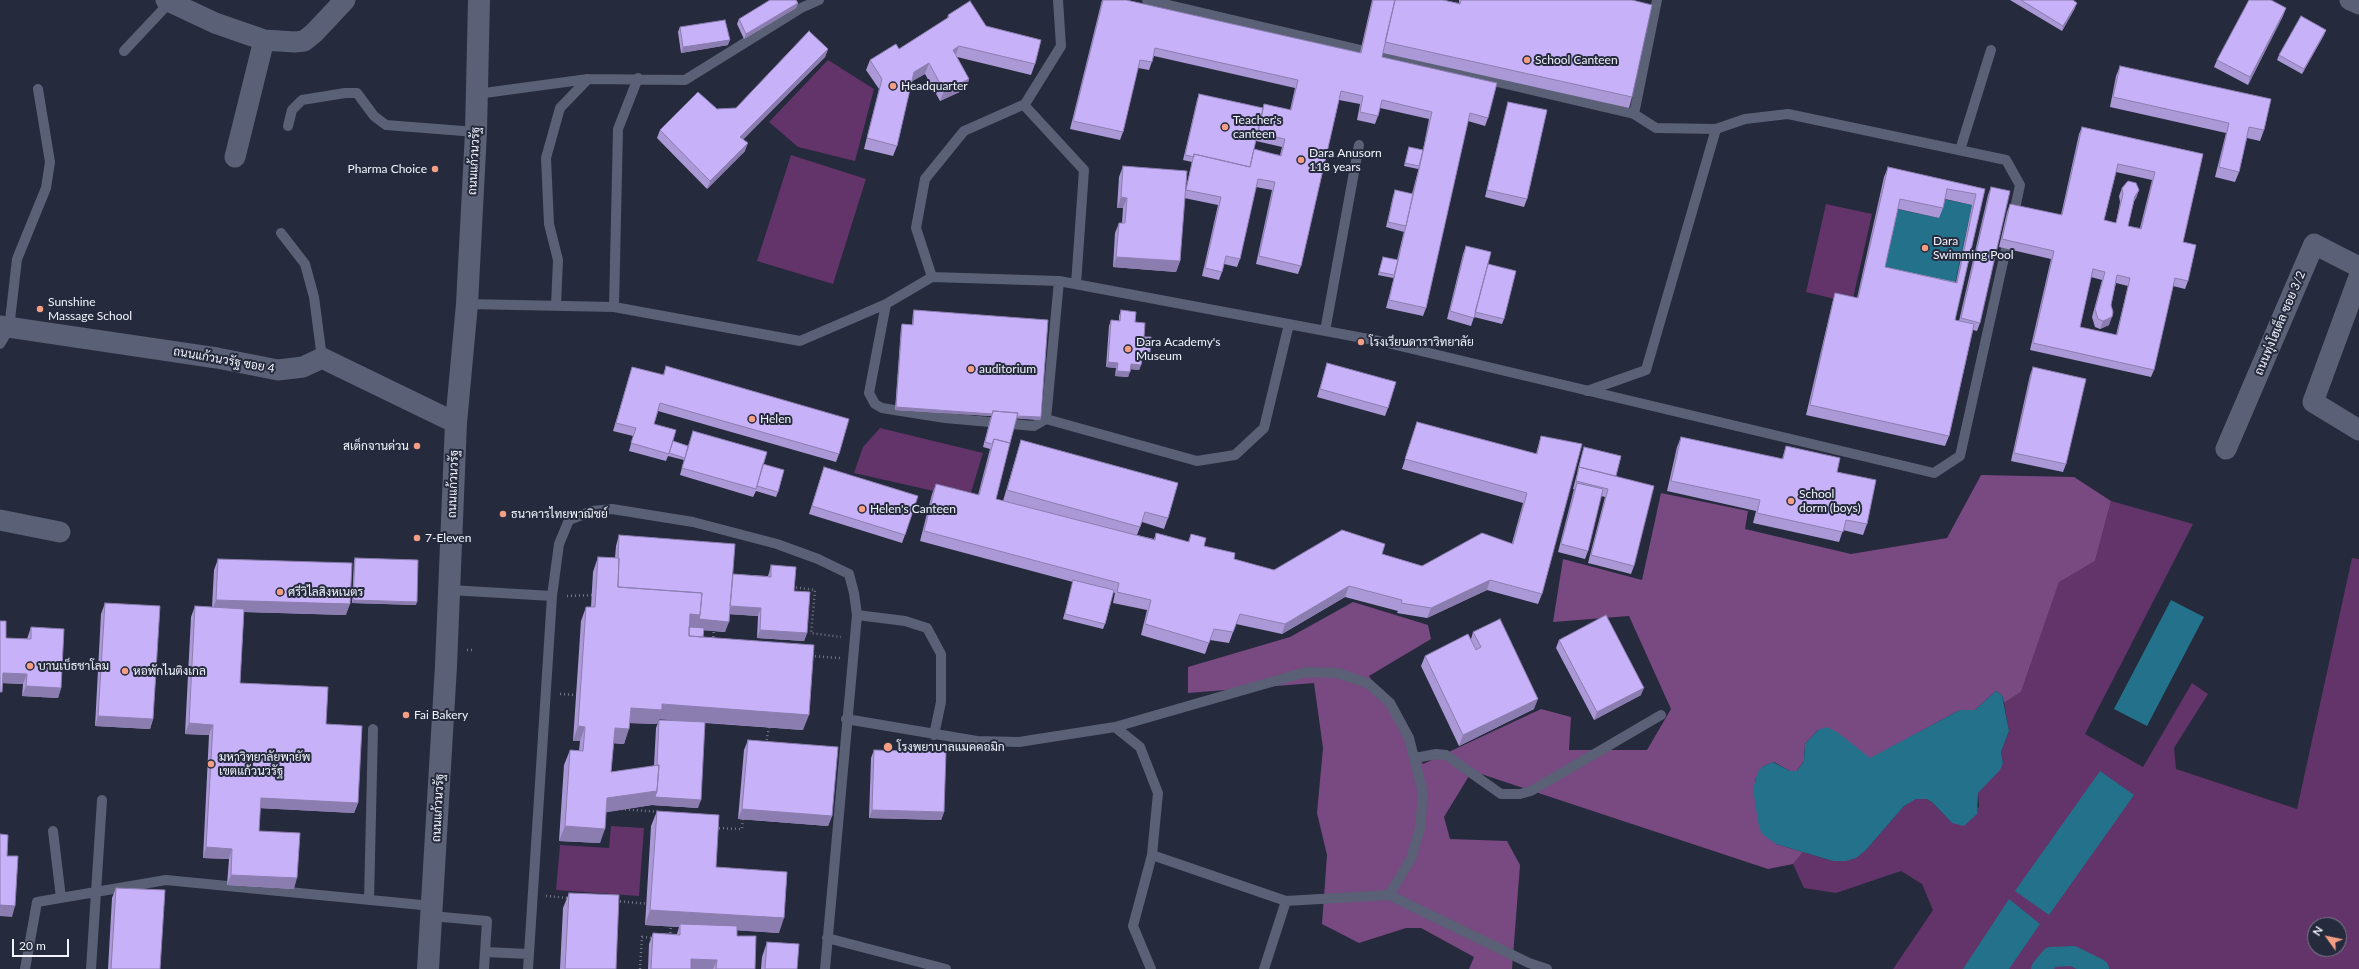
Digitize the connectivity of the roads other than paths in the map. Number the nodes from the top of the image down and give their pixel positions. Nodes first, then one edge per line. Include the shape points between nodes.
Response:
1 (345, 0) edge
2 (479, 0) edge
3 (818, 0) edge
4 (1058, 0) edge
5 (1147, 0) edge
6 (1657, 0) edge
7 (2350, 0) edge
8 (168, 1) edge
9 (2359, 4) edge
10 (264, 40) junction
11 (1992, 50) dead end
12 (124, 51) dead end
13 (638, 78) junction
14 (588, 79) junction
15 (38, 89) dead end
16 (477, 94) junction
17 (1024, 104) junction
18 (1634, 114) junction
19 (288, 126) dead end
20 (1716, 129) junction
21 (476, 132) junction
22 (1359, 145) dead end
23 (1960, 150) junction
24 (234, 157) dead end
25 (281, 233) dead end
26 (2359, 267) edge
27 (932, 277) junction
28 (2359, 277) edge
29 (1059, 281) junction
30 (1076, 284) junction
31 (467, 304) junction
32 (886, 304) junction
33 (556, 305) junction
34 (614, 307) junction
35 (1289, 324) junction
36 (1325, 331) junction
37 (3, 333) edge
38 (322, 358) junction
39 (1587, 391) junction
40 (1046, 420) junction
41 (456, 423) junction
42 (2359, 430) edge
43 (2226, 449) dead end
44 (0, 520) edge
45 (60, 532) dead end
46 (450, 590) junction
47 (552, 596) junction
48 (856, 615) junction
49 (1661, 715) dead end
50 (846, 719) junction
51 (1115, 727) junction
52 (373, 730) dead end
53 (934, 735) junction
54 (1415, 758) junction
55 (102, 800) dead end
56 (53, 831) dead end
57 (1152, 854) junction
58 (96, 892) junction
59 (1389, 895) junction
60 (61, 898) junction
61 (369, 900) junction
62 (1286, 901) junction
63 (431, 911) junction
64 (828, 938) junction
65 (485, 952) junction
66 (528, 954) junction
67 (25, 969) edge
68 (91, 969) edge
69 (428, 969) edge
70 (484, 969) edge
71 (528, 969) edge
72 (825, 969) edge
73 (946, 969) edge
74 (1152, 969) edge
75 (1264, 969) edge
76 (1547, 969) edge

1 - 10 street via 324,25 304,41
2 - 16 street, ถนนแก้วนวรัฐ
3 - 13 lane via 685,80
4 - 17 lane via 1061,46
5 - 18 lane
6 - 18 lane
7 - 9 street
8 - 10 street via 215,23
8 - 12 lane
10 - 24 street
11 - 23 lane
13 - 14 lane
13 - 34 lane via 618,129
14 - 16 lane
14 - 33 lane via 560,108 546,158 549,224 558,260
15 - 37 lane via 50,162 46,188 16,259
16 - 21 street, ถนนแก้วนวรัฐ
17 - 27 lane via 964,131 925,179 916,228
17 - 30 lane via 1084,170
18 - 20 lane via 1656,128
19 - 21 lane via 292,110 302,100 345,93 358,94 374,116 386,125
20 - 23 lane via 1745,119 1788,114
20 - 39 lane via 1646,370
21 - 31 street, ถนนแก้วนวรัฐ
22 - 36 lane
23 - 39 lane via 2006,160 2020,185 1960,456 1934,473
25 - 38 lane via 305,264 314,297
26 - 43 street, ถนนทุ่งโฮเต็ล ซอย 3/2 via 2314,244
27 - 29 lane
27 - 32 lane
28 - 42 street via 2313,402
29 - 30 lane
29 - 40 lane
30 - 35 lane
31 - 33 lane
31 - 41 street, ถนนแก้วนวรัฐ
32 - 34 lane via 800,341
32 - 40 lane via 869,393 876,404 882,408 945,418 1034,426
33 - 34 lane
35 - 36 lane
35 - 40 lane via 1264,428 1235,455 1197,461
36 - 39 lane via 1380,341
37 - 38 street, ถนนแก้วนวรัฐ ซอย 4 via 157,348 278,370 303,367
38 - 41 street
41 - 46 street, ถนนแก้วนวรัฐ
44 - 45 street
46 - 47 lane
46 - 63 street, ถนนแก้วนวรัฐ
47 - 48 lane via 559,544 569,520 592,510 612,509 693,522 777,544 818,558 849,574
47 - 66 lane
48 - 50 lane
48 - 53 lane via 905,621 927,628 941,654 941,702
49 - 54 lane via 1532,790 1520,794 1501,794 1446,755
50 - 53 lane
50 - 64 lane
51 - 53 lane via 1019,742 976,741
51 - 54 lane via 1306,672 1338,673 1369,684 1390,703 1409,738
51 - 57 lane via 1140,747 1158,793
52 - 61 lane
54 - 59 lane via 1423,793 1420,828 1411,859
55 - 58 lane
56 - 60 lane
57 - 62 lane
57 - 74 lane via 1132,926
58 - 60 lane
58 - 61 lane via 166,880
58 - 68 lane
59 - 62 lane
59 - 76 lane via 1529,963
60 - 67 lane via 37,902
61 - 63 lane
62 - 75 lane
63 - 65 lane via 487,921
63 - 69 street, ถนนแก้วนวรัฐ
64 - 72 lane
64 - 73 lane
65 - 66 lane
65 - 70 lane
66 - 71 lane

